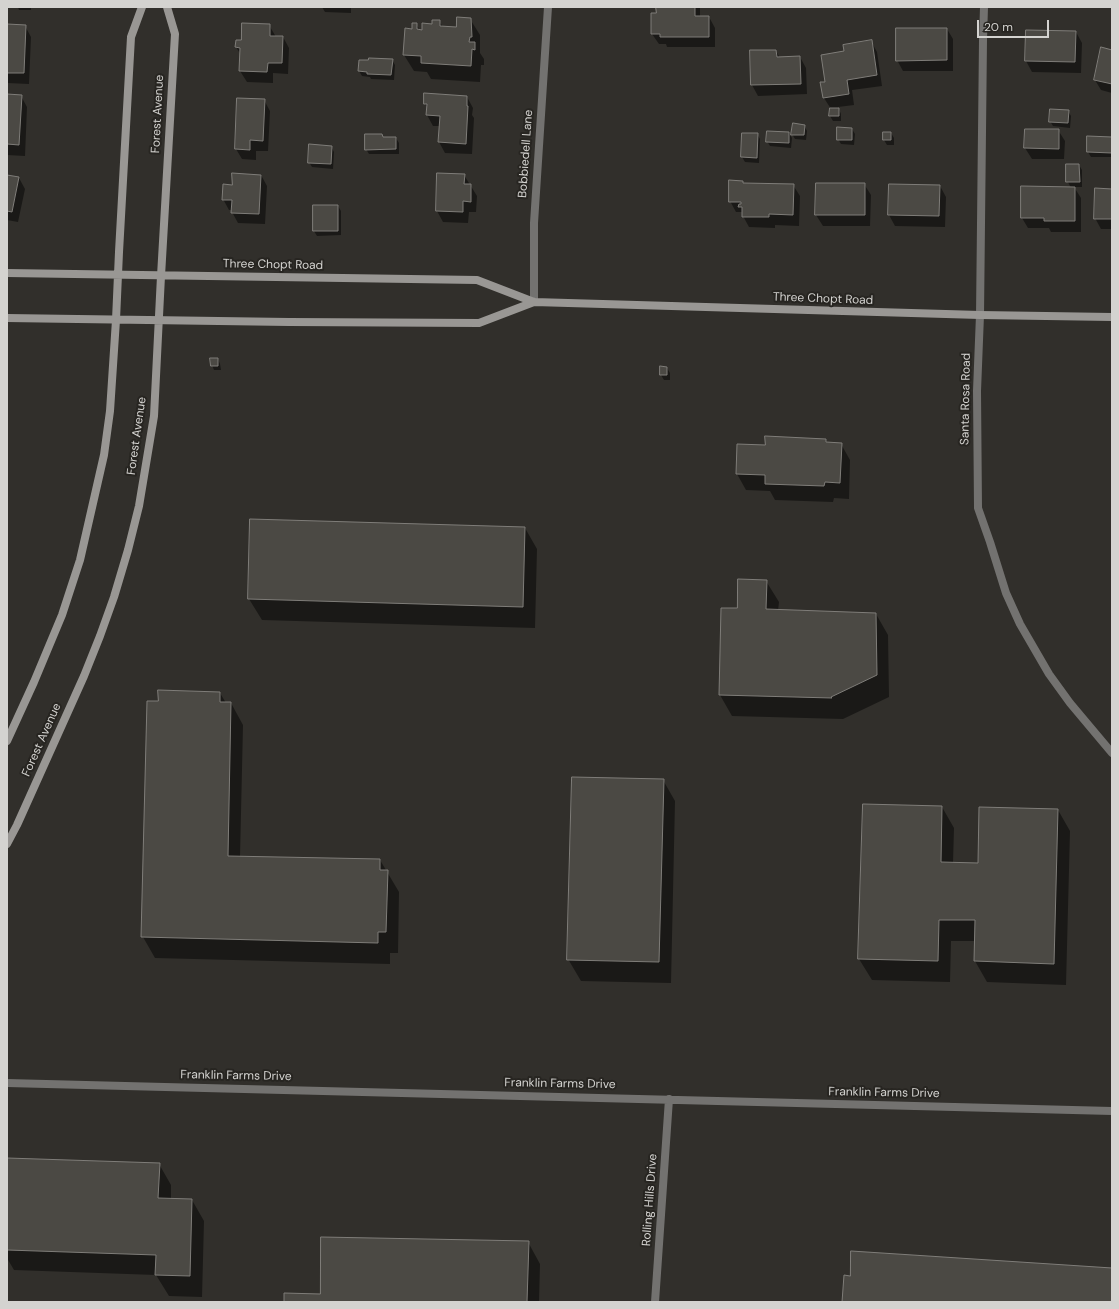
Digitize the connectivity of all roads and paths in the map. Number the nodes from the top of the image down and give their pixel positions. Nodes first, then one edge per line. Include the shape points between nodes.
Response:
1 (142, 7) edge
2 (167, 7) edge
3 (548, 7) edge
4 (984, 7) edge
5 (7, 273) edge
6 (118, 275) junction
7 (161, 276) junction
8 (534, 302) junction
9 (980, 315) junction
10 (1112, 317) edge
11 (7, 318) edge
12 (116, 320) junction
13 (159, 321) junction
14 (7, 741) edge
15 (1112, 753) edge
16 (7, 844) edge
17 (7, 1083) edge
18 (669, 1099) junction
19 (1112, 1111) edge
20 (655, 1302) edge

1 - 6 main road via 131,37
2 - 7 main road, Forest Avenue via 175,34
3 - 8 street, Bobbiedell Lane via 534,223
4 - 9 street, Santa Rosa Road
5 - 6 main road, Three Chopt Road
6 - 7 main road, Three Chopt Road
6 - 12 main road
7 - 8 main road, Three Chopt Road via 477,280
7 - 13 main road, Forest Avenue
8 - 9 main road, Three Chopt Road
8 - 13 main road, Three Chopt Road via 479,323
9 - 10 main road, Three Chopt Road
9 - 15 street, Santa Rosa Road via 977,391 978,508 1006,593 1020,624 1066,697
11 - 12 main road, Three Chopt Road
12 - 13 main road, Three Chopt Road
12 - 14 main road via 110,411 104,455 80,560 62,615
13 - 16 main road, Forest Avenue via 154,416 143,485 128,550 114,598 84,676
17 - 18 street, Franklin Farms Drive
18 - 19 street, Franklin Farms Drive
18 - 20 street, Rolling Hills Drive

